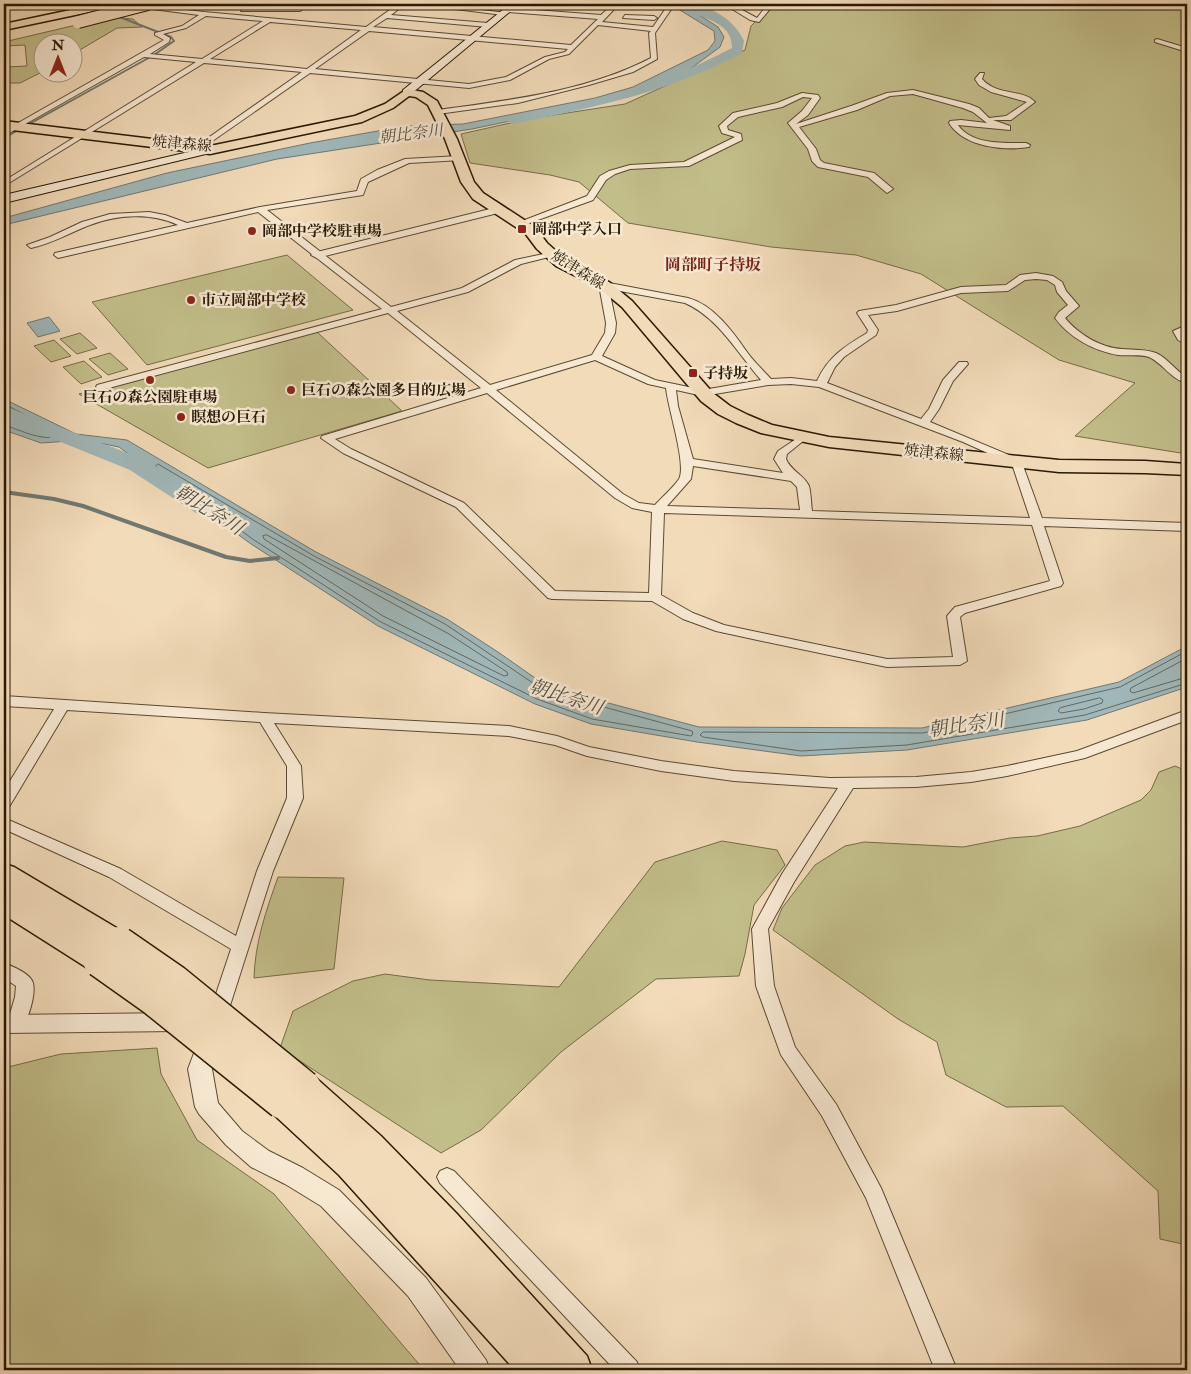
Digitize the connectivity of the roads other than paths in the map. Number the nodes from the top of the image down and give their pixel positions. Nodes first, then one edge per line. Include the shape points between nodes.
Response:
1 (65, 4) edge
2 (89, 4) edge
3 (113, 4) edge
4 (127, 4) edge
5 (148, 4) edge
6 (308, 4) edge
7 (402, 4) edge
8 (419, 4) edge
9 (616, 4) edge
10 (622, 4) edge
11 (668, 4) edge
12 (727, 4) edge
13 (771, 4) edge
14 (653, 6) dead end
15 (300, 9) junction
16 (508, 9) edge
17 (204, 14) junction
18 (4, 16) edge
19 (387, 16) junction
20 (603, 16) junction
21 (40, 17) junction
22 (654, 18) dead end
23 (269, 20) junction
24 (280, 21) junction
25 (4, 22) edge
26 (596, 23) junction
27 (488, 25) junction
28 (4, 27) edge
29 (654, 28) junction
30 (367, 29) junction
31 (37, 32) dead end
32 (471, 38) junction
33 (1157, 41) dead end
34 (571, 47) junction
35 (1187, 50) edge
36 (143, 55) junction
37 (204, 61) junction
38 (309, 71) junction
39 (982, 74) dead end
40 (420, 81) junction
41 (407, 92) junction
42 (439, 113) junction
43 (983, 117) junction
44 (4, 125) edge
45 (796, 126) junction
46 (17, 127) junction
47 (4, 134) edge
48 (85, 134) junction
49 (1026, 145) dead end
50 (205, 149) junction
51 (459, 158) junction
52 (4, 184) edge
53 (887, 191) dead end
54 (4, 199) edge
55 (260, 209) junction
56 (498, 210) junction
57 (521, 223) junction
58 (186, 226) junction
59 (31, 245) dead end
60 (550, 254) junction
61 (58, 255) dead end
62 (317, 255) junction
63 (604, 285) junction
64 (387, 310) junction
65 (1187, 328) edge
66 (1187, 342) edge
67 (596, 357) junction
68 (962, 364) dead end
69 (1187, 380) edge
70 (768, 382) junction
71 (821, 384) junction
72 (101, 386) dead end
73 (671, 388) junction
74 (488, 390) junction
75 (703, 393) junction
76 (923, 424) junction
77 (802, 438) junction
78 (688, 462) junction
79 (1017, 462) junction
80 (1187, 470) edge
81 (797, 478) junction
82 (658, 509) junction
83 (806, 514) junction
84 (1036, 522) junction
85 (1187, 527) edge
86 (655, 597) junction
87 (4, 701) edge
88 (63, 705) junction
89 (1187, 715) edge
90 (264, 718) junction
91 (850, 783) junction
92 (4, 803) edge
93 (4, 823) edge
94 (4, 874) edge
95 (4, 901) edge
96 (241, 947) junction
97 (110, 952) junction
98 (4, 970) edge
99 (216, 1021) junction
100 (10, 1024) edge
101 (294, 1095) junction
102 (447, 1178) dead end
103 (476, 1370) edge
104 (540, 1370) edge
105 (573, 1370) edge
106 (629, 1370) edge
107 (946, 1370) edge

1 - 18 highway
2 - 21 highway
3 - 21 highway
4 - 17 street
5 - 31 highway, bridge
6 - 15 street
7 - 19 street
8 - 16 street
9 - 20 street
10 - 14 street
11 - 29 street via 669,8
12 - 13 street via 759,20
15 - 17 street
15 - 24 street
16 - 20 street
16 - 27 main road
17 - 23 street
17 - 36 street via 184,27 157,34 166,37 167,42
19 - 27 street
19 - 30 street
20 - 22 street
20 - 26 street
21 - 25 highway
21 - 28 highway
23 - 24 street
23 - 37 street
24 - 30 street
26 - 29 street
26 - 34 street
27 - 32 main road
29 - 42 street via 651,37 654,59 630,71 518,101
30 - 32 street
30 - 38 street
32 - 34 street
32 - 40 main road
33 - 35 street
34 - 40 street via 567,53 547,58 508,79 470,86
36 - 37 street
36 - 46 street
37 - 38 street
37 - 48 street
38 - 40 street
38 - 50 street
39 - 43 street via 978,79 980,84 1031,102 1008,118
40 - 41 main road
41 - 42 main road, 焼津森線 via 429,99
41 - 50 main road, 焼津森線 via 389,106 358,119
42 - 51 main road, 焼津森線
43 - 45 street via 966,106 921,93 902,92
43 - 49 street via 1007,128 953,123 964,137 994,144
44 - 46 main road, 焼津森線
45 - 53 street via 821,166 871,175
45 - 57 street via 792,123 805,113 816,96 802,95 736,115 723,126 725,131 739,138 703,157 686,164 621,169 604,177 590,198
46 - 47 street
46 - 48 main road, 焼津森線
48 - 50 main road, 焼津森線
48 - 52 street
50 - 54 main road
51 - 55 street via 408,161 364,181 358,194
51 - 56 main road, 焼津森線 via 471,188
55 - 58 street
55 - 62 street
56 - 57 main road, 焼津森線
56 - 62 street
57 - 60 main road, 焼津森線
58 - 59 street via 173,218 141,212 84,224 60,238
58 - 61 street
60 - 63 main road, 焼津森線
60 - 64 street via 518,262 465,290
62 - 64 street
63 - 67 street via 610,333
63 - 70 street via 697,305 733,337
63 - 75 main road, 焼津森線 via 635,312
64 - 72 street
64 - 74 street
65 - 66 street via 1178,331
67 - 73 street
67 - 74 street
68 - 76 street via 948,380
69 - 71 street via 1178,377 1156,356 1117,352 1080,337 1060,318 1074,306 1059,284 1050,278 1036,276 1023,277 1008,288 961,290 897,308 862,313 873,330 871,335 836,357
70 - 71 street
70 - 75 street
71 - 76 street
73 - 75 street
73 - 78 street
74 - 82 street via 619,496 636,506
74 - 86 street via 326,438 460,505 552,595
75 - 77 main road, 焼津森線 via 742,419
76 - 79 street
77 - 79 main road, 焼津森線
77 - 81 street via 782,453 780,459
78 - 81 street
78 - 82 street via 685,479
79 - 80 main road, 焼津森線
79 - 84 street
81 - 83 street via 803,486
82 - 83 street
82 - 86 street
83 - 84 street
84 - 85 street
84 - 86 street via 1057,583 960,610 953,616 960,661 886,663 762,638 688,616
87 - 88 street
88 - 90 street
88 - 92 street
89 - 91 street via 1080,754 1007,772 916,782
90 - 91 street via 509,731 619,758 707,773 768,780
90 - 96 street via 294,766 294,798 265,871
91 - 107 street via 788,878 760,928 765,986 786,1050 829,1110 874,1194
93 - 96 street via 115,873
94 - 97 highway
95 - 97 highway
96 - 99 street
97 - 101 highway, bridge via 162,1004
98 - 100 street via 25,983 24,997
99 - 100 street
99 - 103 street via 200,1069 207,1107 234,1138 260,1159 330,1198 417,1288
101 - 104 highway via 350,1164
101 - 105 highway via 369,1147
102 - 106 street

